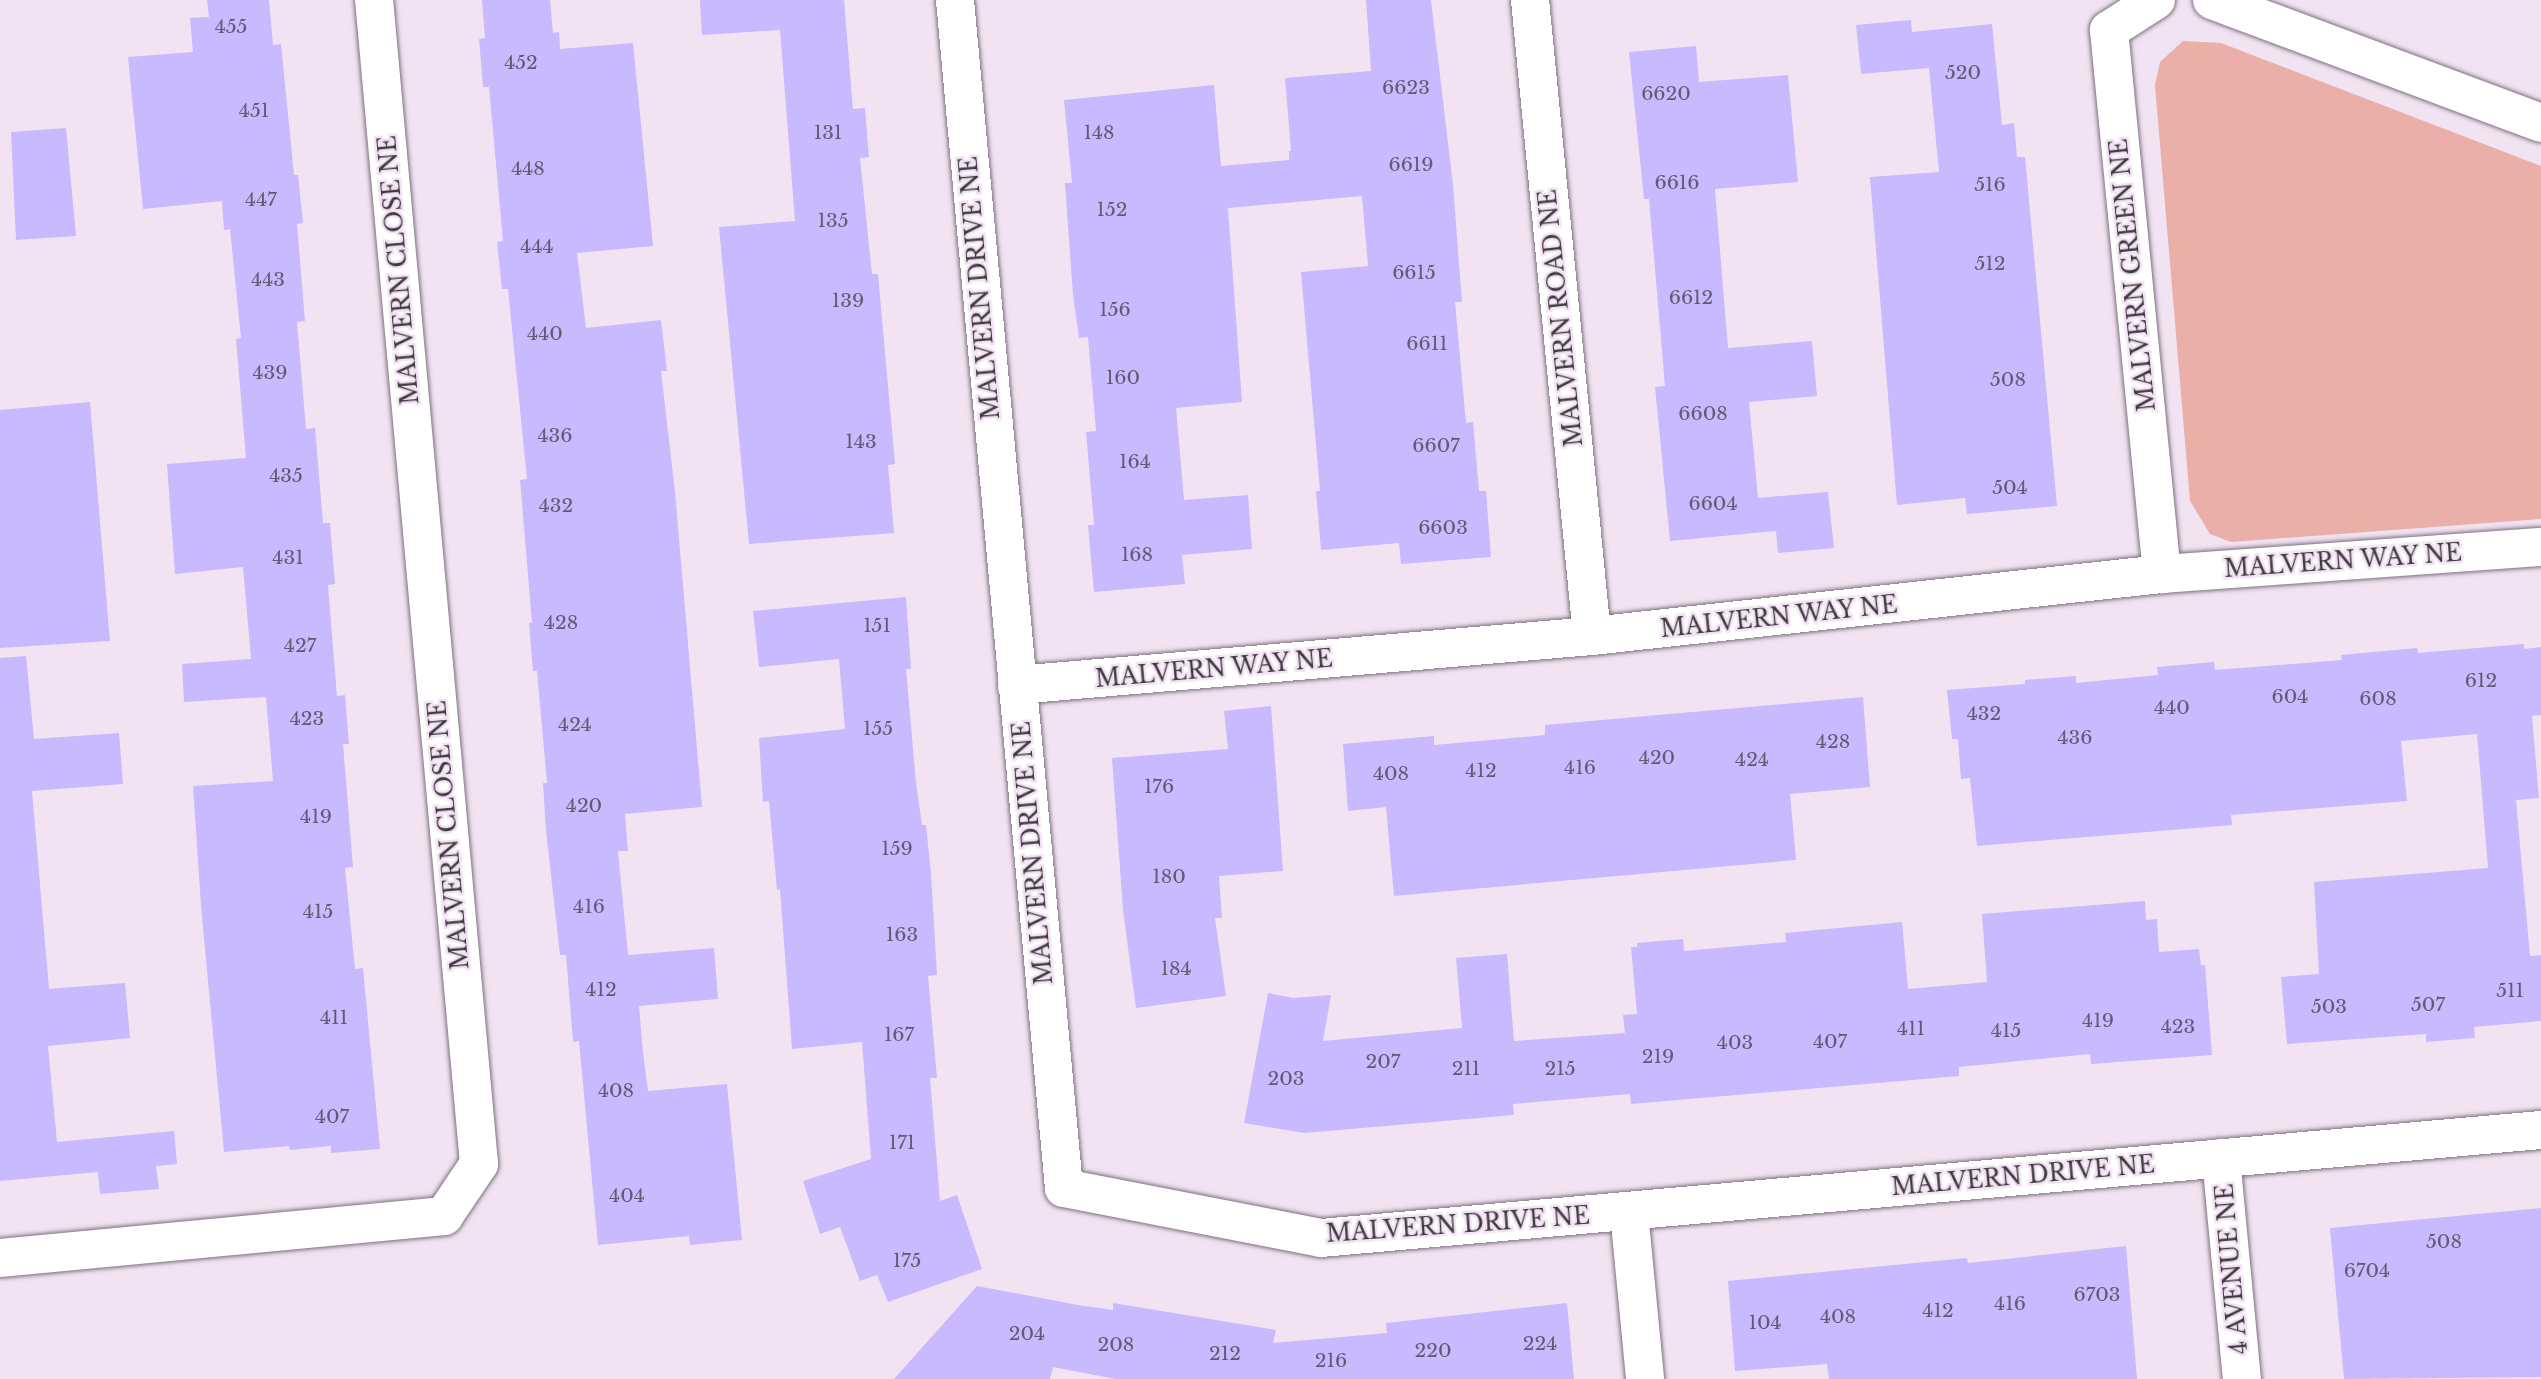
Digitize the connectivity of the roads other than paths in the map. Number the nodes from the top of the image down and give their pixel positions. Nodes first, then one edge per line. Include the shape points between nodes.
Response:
1 (374, 0) edge
2 (954, 0) edge
3 (1530, 0) edge
4 (2156, 0) edge
5 (2212, 0) edge
6 (2541, 123) edge
7 (2541, 547) edge
8 (2162, 574) junction
9 (1592, 636) junction
10 (1017, 685) junction
11 (2541, 1130) edge
12 (2221, 1158) junction
13 (1629, 1212) junction
14 (0, 1258) edge
15 (1645, 1379) edge
16 (2242, 1379) edge

1 - 14 street, MALVERN CLOSE NE via 479,1164 444,1216
2 - 10 street, MALVERN DRIVE NE
3 - 9 street, MALVERN ROAD NE
4 - 8 street, MALVERN GREEN NE via 2109,30
5 - 6 street
7 - 8 street, MALVERN WAY NE
8 - 9 street, MALVERN WAY NE
9 - 10 street, MALVERN WAY NE
10 - 13 street, MALVERN DRIVE NE via 1064,1188 1321,1238
11 - 12 street, MALVERN DRIVE NE
12 - 13 street, MALVERN DRIVE NE
12 - 16 street, 4 AVENUE NE
13 - 15 street

